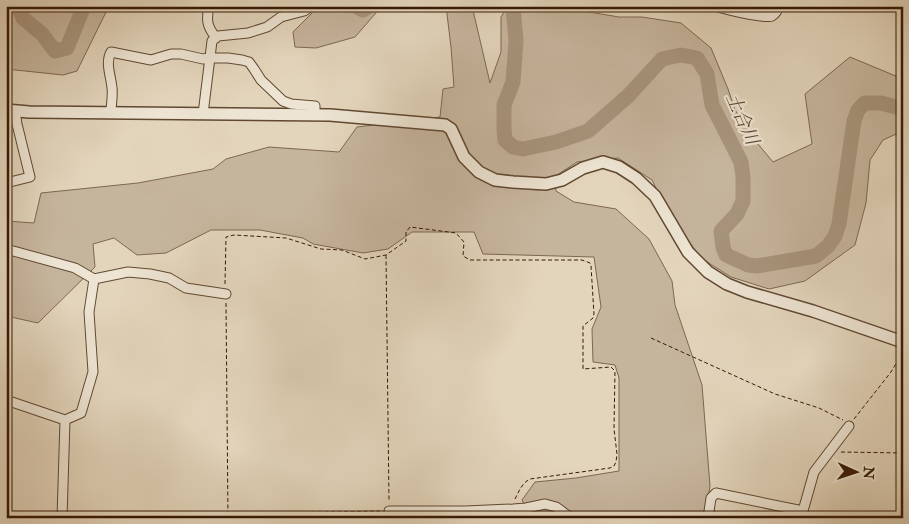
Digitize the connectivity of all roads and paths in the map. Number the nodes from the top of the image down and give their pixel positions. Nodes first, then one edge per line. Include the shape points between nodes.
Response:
1 (209, 6) edge
2 (310, 6) edge
3 (715, 6) edge
4 (779, 6) edge
5 (216, 38) junction
6 (209, 58) junction
7 (10, 111) edge
8 (111, 113) junction
9 (203, 114) junction
10 (315, 115) junction
11 (6, 183) edge
12 (6, 249) edge
13 (386, 255) junction
14 (94, 279) junction
15 (226, 294) junction
16 (650, 338) dead end
17 (903, 342) edge
18 (903, 351) edge
19 (6, 400) edge
20 (65, 420) junction
21 (850, 425) junction
22 (831, 450) junction
23 (903, 453) edge
24 (513, 509) junction
25 (389, 511) junction
26 (802, 514) edge
27 (228, 515) junction
28 (62, 517) edge
29 (10, 518) edge
30 (228, 518) edge
31 (571, 518) edge
32 (708, 518) edge

1 - 5 street via 207,22
2 - 5 street via 267,27
3 - 4 street via 764,17 772,16
5 - 6 street via 212,41
6 - 8 street via 172,54 151,60 111,52 108,57
6 - 9 street
6 - 10 street via 248,62 283,101 315,106
7 - 8 street
7 - 11 street via 30,177
8 - 9 street
9 - 10 street
10 - 17 street via 445,125 464,157 479,172 495,180 546,184 603,162 619,166 655,196 688,252 708,272 727,284
12 - 14 street via 75,268
13 - 15 path via 365,259 342,250 321,249 286,238 234,235 226,237 225,244
13 - 24 path via 406,241 410,227 456,233 464,242 463,256 470,260 590,262 594,314 583,326 583,368 611,367 616,372 616,462 610,468 530,479 513,502
13 - 25 path
14 - 15 street via 128,272 142,273 169,278 186,288
14 - 20 street via 89,312 93,372 81,413
15 - 27 path
16 - 21 path via 775,394 819,408
18 - 21 path
19 - 20 street
20 - 28 street
21 - 22 street
22 - 23 path
22 - 26 street via 814,472
24 - 25 street
24 - 31 street via 545,504 556,507
25 - 27 path
26 - 32 street via 716,493 711,498
27 - 28 path
27 - 30 path
28 - 29 path

